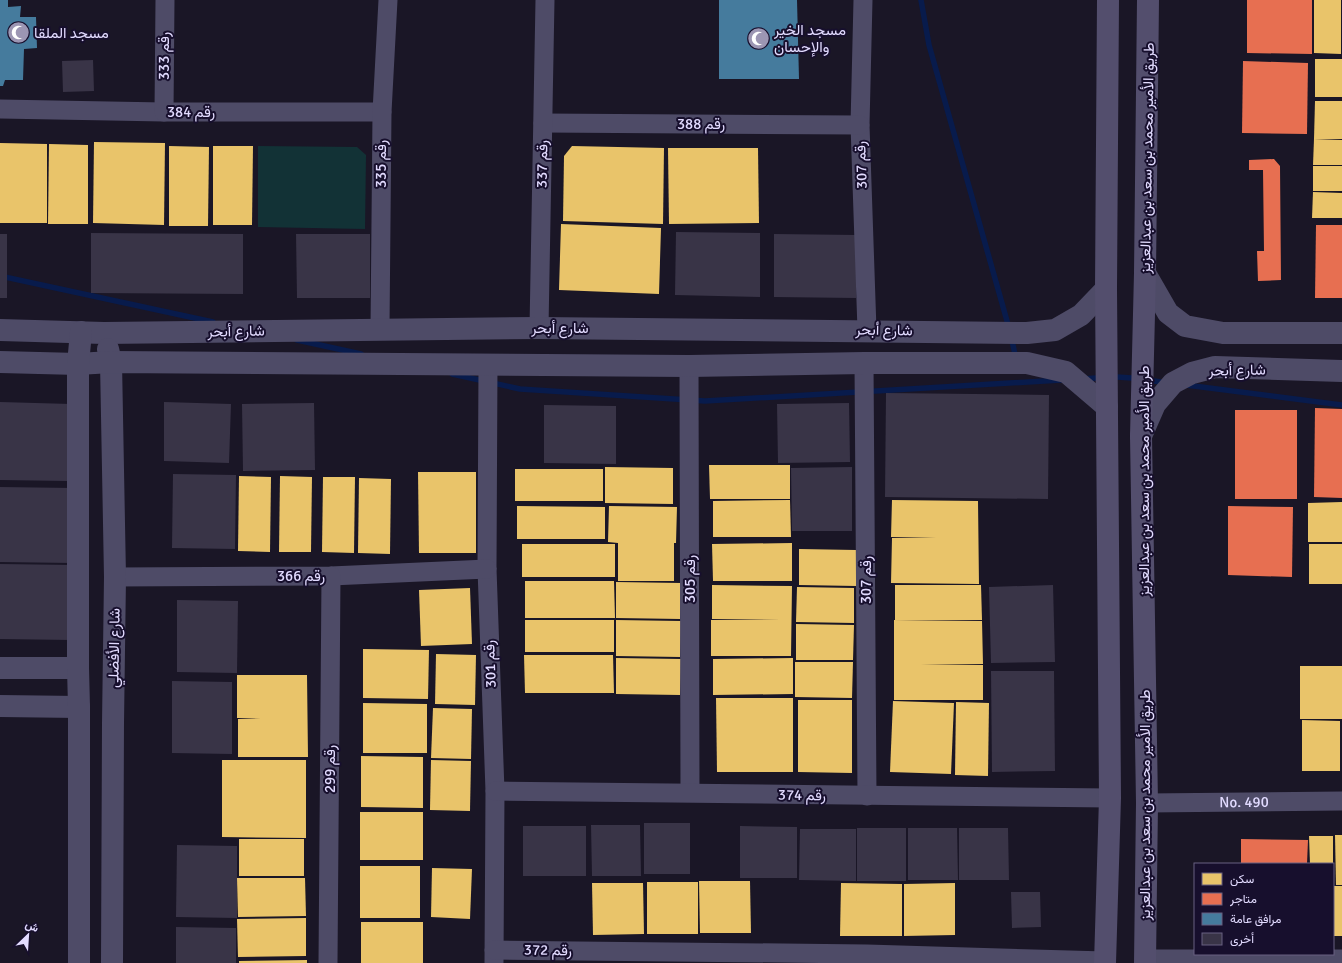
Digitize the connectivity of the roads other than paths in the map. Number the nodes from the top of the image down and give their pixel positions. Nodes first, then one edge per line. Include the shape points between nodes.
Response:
1 (164, 0) edge
2 (388, 0) edge
3 (545, 0) edge
4 (863, 0) edge
5 (1108, 0) edge
6 (1148, 0) edge
7 (0, 109) edge
8 (164, 112) junction
9 (382, 112) junction
10 (543, 123) junction
11 (860, 125) junction
12 (1146, 273) junction
13 (1106, 289) junction
14 (539, 328) junction
15 (380, 329) junction
16 (0, 330) edge
17 (867, 330) junction
18 (81, 332) junction
19 (104, 333) junction
20 (1027, 333) junction
21 (1244, 333) junction
22 (1342, 333) edge
23 (0, 362) edge
24 (111, 362) junction
25 (864, 363) junction
26 (1026, 363) junction
27 (78, 364) junction
28 (488, 364) junction
29 (689, 366) junction
30 (1245, 368) junction
31 (1342, 370) edge
32 (1107, 407) junction
33 (1141, 436) junction
34 (487, 569) junction
35 (115, 576) junction
36 (331, 576) junction
37 (0, 668) edge
38 (78, 668) junction
39 (0, 706) edge
40 (79, 707) junction
41 (495, 791) junction
42 (690, 792) junction
43 (867, 796) junction
44 (1110, 798) junction
45 (1342, 801) edge
46 (1147, 803) junction
47 (494, 956) edge
48 (867, 958) edge
49 (1342, 958) edge
50 (1145, 961) edge
51 (1105, 962) edge
52 (79, 963) edge
53 (112, 963) edge
54 (328, 963) edge

1 - 8 street, رقم 333
2 - 9 street, رقم 335
3 - 10 street, رقم 337
4 - 11 street, رقم 307
5 - 13 main road
6 - 12 main road, طريق الأمير محمد بن سعد بن عبدالعزيز
7 - 8 street, رقم 384
8 - 9 street, رقم 384
9 - 15 street, رقم 335
10 - 11 street, رقم 388
10 - 14 street, رقم 337
11 - 17 street, رقم 307
12 - 21 street via 1168,313 1185,326 1223,333
12 - 33 main road, طريق الأمير محمد بن سعد بن عبدالعزيز
13 - 20 street, شارع أبحر via 1081,315 1055,330
13 - 32 main road
14 - 15 street, شارع أبحر
14 - 17 street, شارع أبحر
15 - 19 street, شارع أبحر
16 - 18 street, شارع أبحر
17 - 20 street, شارع أبحر
18 - 19 street, شارع أبحر
18 - 27 street
19 - 24 street, شارع الأفضلي
20 - 26 street
21 - 22 street
21 - 30 street via 1232,338 1227,347 1230,357 1236,364
23 - 27 street, شارع أبحر
24 - 27 street, شارع أبحر
24 - 28 street, شارع أبحر
24 - 35 street, شارع الأفضلي
25 - 26 street, شارع أبحر
25 - 29 street, شارع أبحر
25 - 43 street, رقم 307
26 - 32 street, شارع أبحر via 1066,372
27 - 38 street
28 - 29 street, شارع أبحر
28 - 34 street, رقم 301
29 - 42 street, رقم 305
30 - 31 street, شارع أبحر
30 - 33 street, شارع أبحر via 1215,367 1192,373 1172,383 1155,404
32 - 44 main road
33 - 46 main road, طريق الأمير محمد بن سعد بن عبدالعزيز
34 - 36 street, رقم 366
34 - 41 street, رقم 301
35 - 36 street, رقم 366
35 - 53 street, شارع الأفضلي
36 - 54 street, رقم 299
37 - 38 street
38 - 40 street
39 - 40 street
40 - 52 street
41 - 42 street, رقم 374
41 - 47 street, رقم 301
42 - 43 street, رقم 374
43 - 44 street, رقم 374
44 - 51 main road
45 - 46 street, No. 490
46 - 50 main road, طريق الأمير محمد بن سعد بن عبدالعزيز
47 - 48 street, رقم 372
48 - 51 street, رقم 372
49 - 50 street

